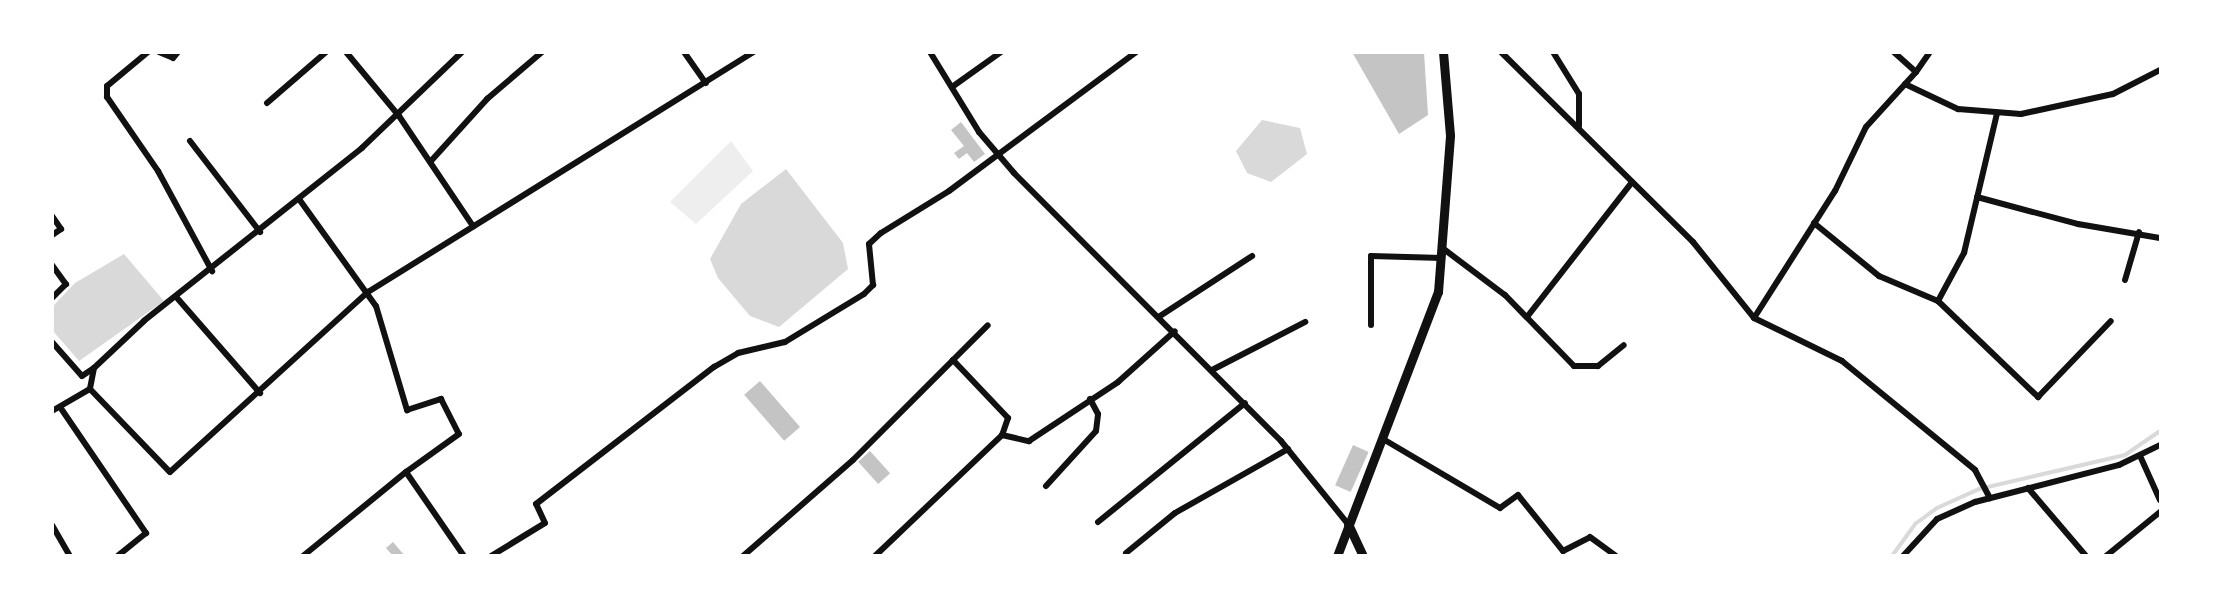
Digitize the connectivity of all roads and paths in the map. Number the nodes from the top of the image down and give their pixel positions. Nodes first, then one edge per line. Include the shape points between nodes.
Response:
1 (148, 52) edge
2 (159, 52) edge
3 (178, 52) edge
4 (326, 52) edge
5 (346, 52) edge
6 (462, 52) edge
7 (542, 52) edge
8 (684, 52) edge
9 (754, 52) edge
10 (930, 52) edge
11 (1001, 52) edge
12 (1136, 52) edge
13 (1443, 52) edge
14 (1502, 52) edge
15 (1553, 52) edge
16 (1894, 52) edge
17 (1930, 52) edge
18 (2160, 70) edge
19 (1916, 72) junction
20 (706, 83) junction
21 (1905, 84) junction
22 (952, 87) junction
23 (267, 103) dead end
24 (1997, 113) junction
25 (399, 116) junction
26 (1579, 126) junction
27 (190, 141) dead end
28 (998, 154) junction
29 (430, 161) junction
30 (1632, 182) junction
31 (1977, 196) junction
32 (299, 199) junction
33 (52, 216) edge
34 (1814, 223) junction
35 (473, 226) junction
36 (260, 232) junction
37 (2139, 232) junction
38 (52, 235) edge
39 (2160, 238) edge
40 (1444, 254) junction
41 (1252, 256) dead end
42 (52, 265) edge
43 (212, 272) junction
44 (2126, 280) dead end
45 (368, 292) junction
46 (52, 298) edge
47 (178, 299) junction
48 (1938, 301) junction
49 (1160, 316) junction
50 (1527, 317) junction
51 (1754, 318) junction
52 (2111, 321) dead end
53 (1305, 322) dead end
54 (988, 325) dead end
55 (1371, 325) dead end
56 (1175, 331) junction
57 (52, 342) edge
58 (1624, 345) dead end
59 (952, 360) junction
60 (94, 368) junction
61 (1212, 370) junction
62 (90, 389) junction
63 (260, 393) junction
64 (1090, 399) junction
65 (1245, 403) junction
66 (60, 407) junction
67 (52, 411) edge
68 (1002, 435) junction
69 (1383, 439) junction
70 (2160, 445) edge
71 (1288, 449) junction
72 (2141, 458) junction
73 (405, 472) junction
74 (1046, 486) dead end
75 (2028, 488) junction
76 (1989, 496) junction
77 (2160, 500) edge
78 (2160, 512) edge
79 (1098, 522) dead end
80 (1348, 524) junction
81 (52, 525) edge
82 (1125, 552) dead end
83 (70, 555) edge
84 (118, 555) edge
85 (303, 555) edge
86 (464, 555) edge
87 (491, 555) edge
88 (743, 555) edge
89 (875, 555) edge
90 (1337, 555) edge
91 (1363, 555) edge
92 (1616, 555) edge
93 (1903, 555) edge
94 (2085, 555) edge
95 (2106, 555) edge

1 - 43 street via 107,86 107,97 158,171
2 - 3 street via 172,58
4 - 23 street
5 - 25 street
6 - 25 street
7 - 29 street via 487,99
8 - 20 street
9 - 20 street
10 - 22 street
11 - 22 street
12 - 28 street
13 - 40 street via 1450,135
14 - 26 street
15 - 26 street via 1579,94
16 - 19 street
17 - 19 street
18 - 24 street via 2113,94 2021,114
19 - 21 street
20 - 35 street
21 - 24 street via 1958,109
21 - 34 street via 1861,134
22 - 28 street
24 - 31 street
25 - 29 street
25 - 32 street
26 - 30 street
27 - 36 street
28 - 49 street
28 - 87 street via 869,244 873,285 864,294 785,342 738,353 697,379 536,504 545,523
29 - 35 street
30 - 50 street
30 - 51 street via 1693,242
31 - 37 street via 2078,224
31 - 48 street via 1964,253
32 - 36 street
32 - 45 street
33 - 38 street via 62,229
34 - 48 street via 1879,276
34 - 51 street
35 - 45 street
36 - 43 street
37 - 39 street
37 - 44 street
40 - 50 street
40 - 55 street via 1371,256
40 - 69 street via 1438,292
41 - 49 street
42 - 46 street via 66,284
43 - 47 street
45 - 63 street
45 - 73 street via 386,327 407,411 441,399 459,434
47 - 60 street
47 - 63 street
48 - 52 street via 2038,397
49 - 56 street
50 - 58 street via 1574,366 1598,366
51 - 76 street via 1842,361 1952,449 1985,486
53 - 61 street
54 - 59 street
56 - 61 street
56 - 64 street
57 - 60 street via 82,376
59 - 68 street via 1008,418
59 - 88 street via 853,460
60 - 62 street
61 - 65 street
62 - 63 street via 170,472
62 - 66 street
64 - 68 street via 1029,441
64 - 74 street via 1098,414 1096,431
65 - 71 street
65 - 79 street
66 - 67 street
66 - 84 street via 146,533
68 - 89 street
69 - 80 street
69 - 92 street via 1500,508 1518,495 1563,551 1590,537
70 - 72 street
71 - 80 street
71 - 82 street via 1175,513
72 - 75 street
72 - 77 street
73 - 85 street
73 - 86 street
75 - 76 street
75 - 94 street
76 - 93 street via 1937,519
78 - 95 street
80 - 90 street
80 - 91 street
81 - 83 street

